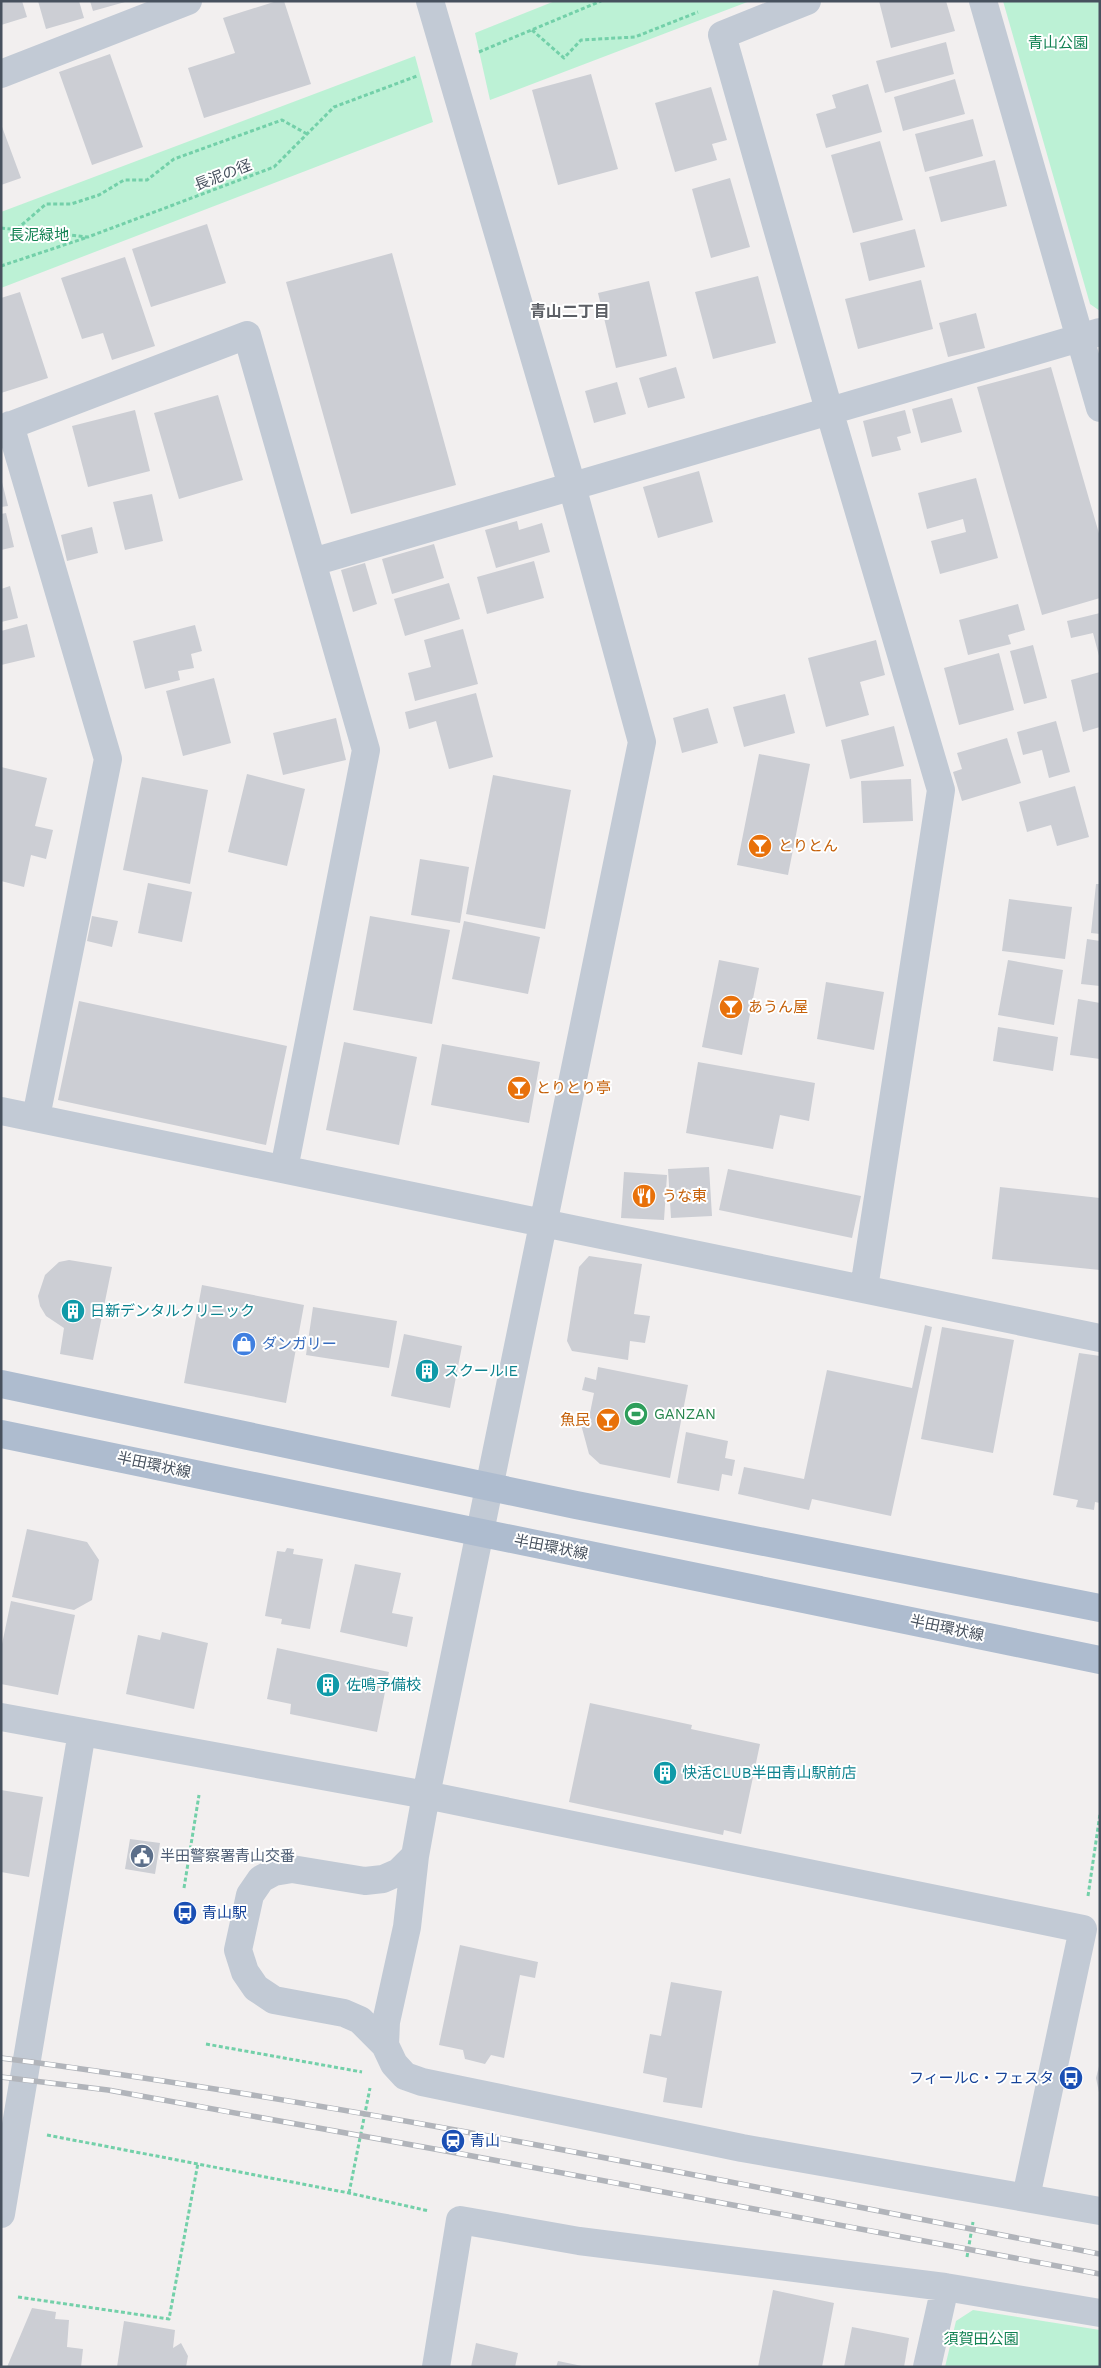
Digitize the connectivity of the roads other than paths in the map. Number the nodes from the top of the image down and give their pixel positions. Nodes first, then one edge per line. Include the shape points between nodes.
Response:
1 (188, 1) edge
2 (430, 1) edge
3 (807, 1) edge
4 (983, 1) edge
5 (153, 8) edge
6 (1, 74) edge
7 (1090, 335) edge
8 (1100, 408) edge
9 (829, 410) junction
10 (6, 427) edge
11 (572, 486) junction
12 (312, 562) junction
13 (1, 1111) edge
14 (36, 1117) junction
15 (284, 1168) junction
16 (544, 1223) junction
17 (864, 1288) junction
18 (1100, 1338) edge
19 (1, 1384) edge
20 (1, 1434) edge
21 (491, 1486) junction
22 (482, 1533) junction
23 (1100, 1608) edge
24 (1100, 1660) edge
25 (1, 1717) edge
26 (82, 1732) junction
27 (426, 1795) junction
28 (415, 1856) junction
29 (365, 1881) junction
30 (406, 1927) junction
31 (392, 1992) junction
32 (344, 2013) junction
33 (385, 2045) junction
34 (1026, 2197) junction
35 (1100, 2211) edge
36 (1, 2214) edge
37 (953, 2289) junction
38 (1100, 2313) edge
39 (436, 2367) edge
40 (927, 2367) edge

1 - 5 street
2 - 11 street
3 - 9 street via 722,35
4 - 7 street
5 - 6 street
7 - 8 street
7 - 9 street
9 - 11 street
9 - 17 street via 941,790
10 - 12 street via 246,335
10 - 14 street via 108,759
11 - 12 street
11 - 16 street via 642,742
12 - 15 street via 366,750
13 - 14 street
14 - 15 street
15 - 16 street
16 - 17 street
16 - 21 street
17 - 18 street
19 - 21 main road
20 - 22 main road, 半田環状線
21 - 22 street
21 - 23 main road
22 - 24 main road, 半田環状線
22 - 27 street
25 - 26 street
26 - 27 street
26 - 36 street
27 - 28 street
27 - 34 street via 1084,1929
28 - 29 street via 399,1872 383,1879
28 - 30 street
29 - 30 street via 384,1891 397,1904
29 - 32 street via 292,1868 274,1872 261,1880 250,1895 238,1950 245,1972 256,1988 274,2000
30 - 31 street
31 - 32 street via 377,2005
31 - 33 street
32 - 33 street via 360,2020
33 - 34 street via 394,2064 405,2076 422,2082 742,2148
34 - 35 street
37 - 38 street
37 - 39 street via 579,2241 460,2220
37 - 40 street

